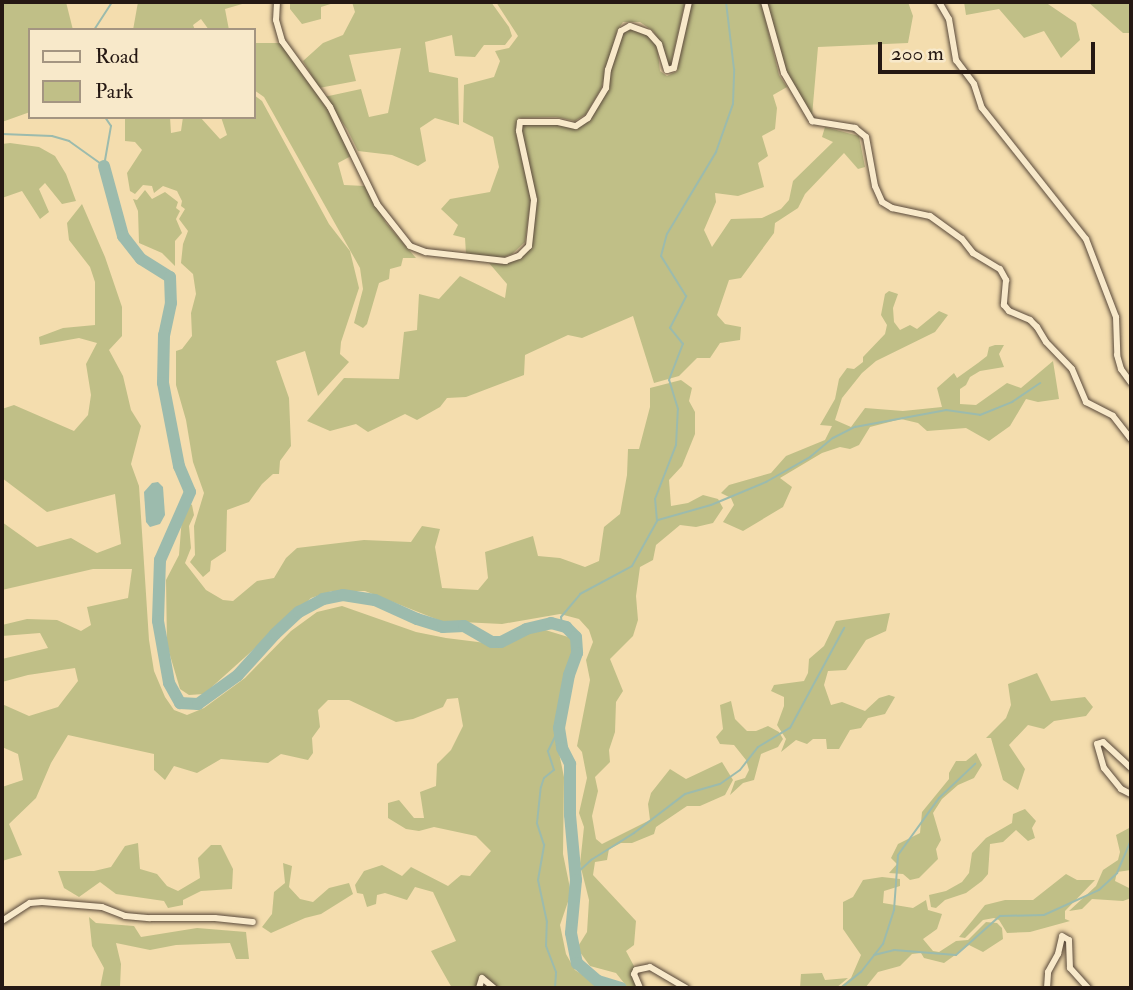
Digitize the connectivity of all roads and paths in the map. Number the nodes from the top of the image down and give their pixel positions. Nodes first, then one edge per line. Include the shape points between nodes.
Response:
1 (277, 2) edge
2 (689, 2) edge
3 (764, 2) edge
4 (939, 2) edge
5 (1131, 383) edge
6 (1131, 439) edge
7 (1131, 768) edge
8 (1131, 794) edge
9 (2, 921) edge
10 (253, 922) dead end
11 (479, 988) edge
12 (494, 988) edge
13 (640, 988) edge
14 (686, 988) edge
15 (1047, 988) edge
16 (1088, 988) edge

1 - 2 street via 282,41 330,107 377,204 410,246 505,261 528,246 534,200 520,122 576,126 588,118 606,88 621,31 631,26 649,33 659,44 667,70 674,68
3 - 6 street via 784,73 812,121 855,128 866,137 882,202 930,216 973,253 1000,269 1006,281 1004,305 1037,327 1072,369 1086,402 1113,416
4 - 5 street via 949,19 956,60 974,84 982,108 1086,239 1116,317 1121,369
7 - 8 street via 1103,742 1097,744 1104,768
9 - 10 street via 30,903 41,902 93,905 137,917
11 - 12 street via 482,978
13 - 14 street via 634,974 650,967
15 - 16 street via 1062,936 1069,940 1070,968

